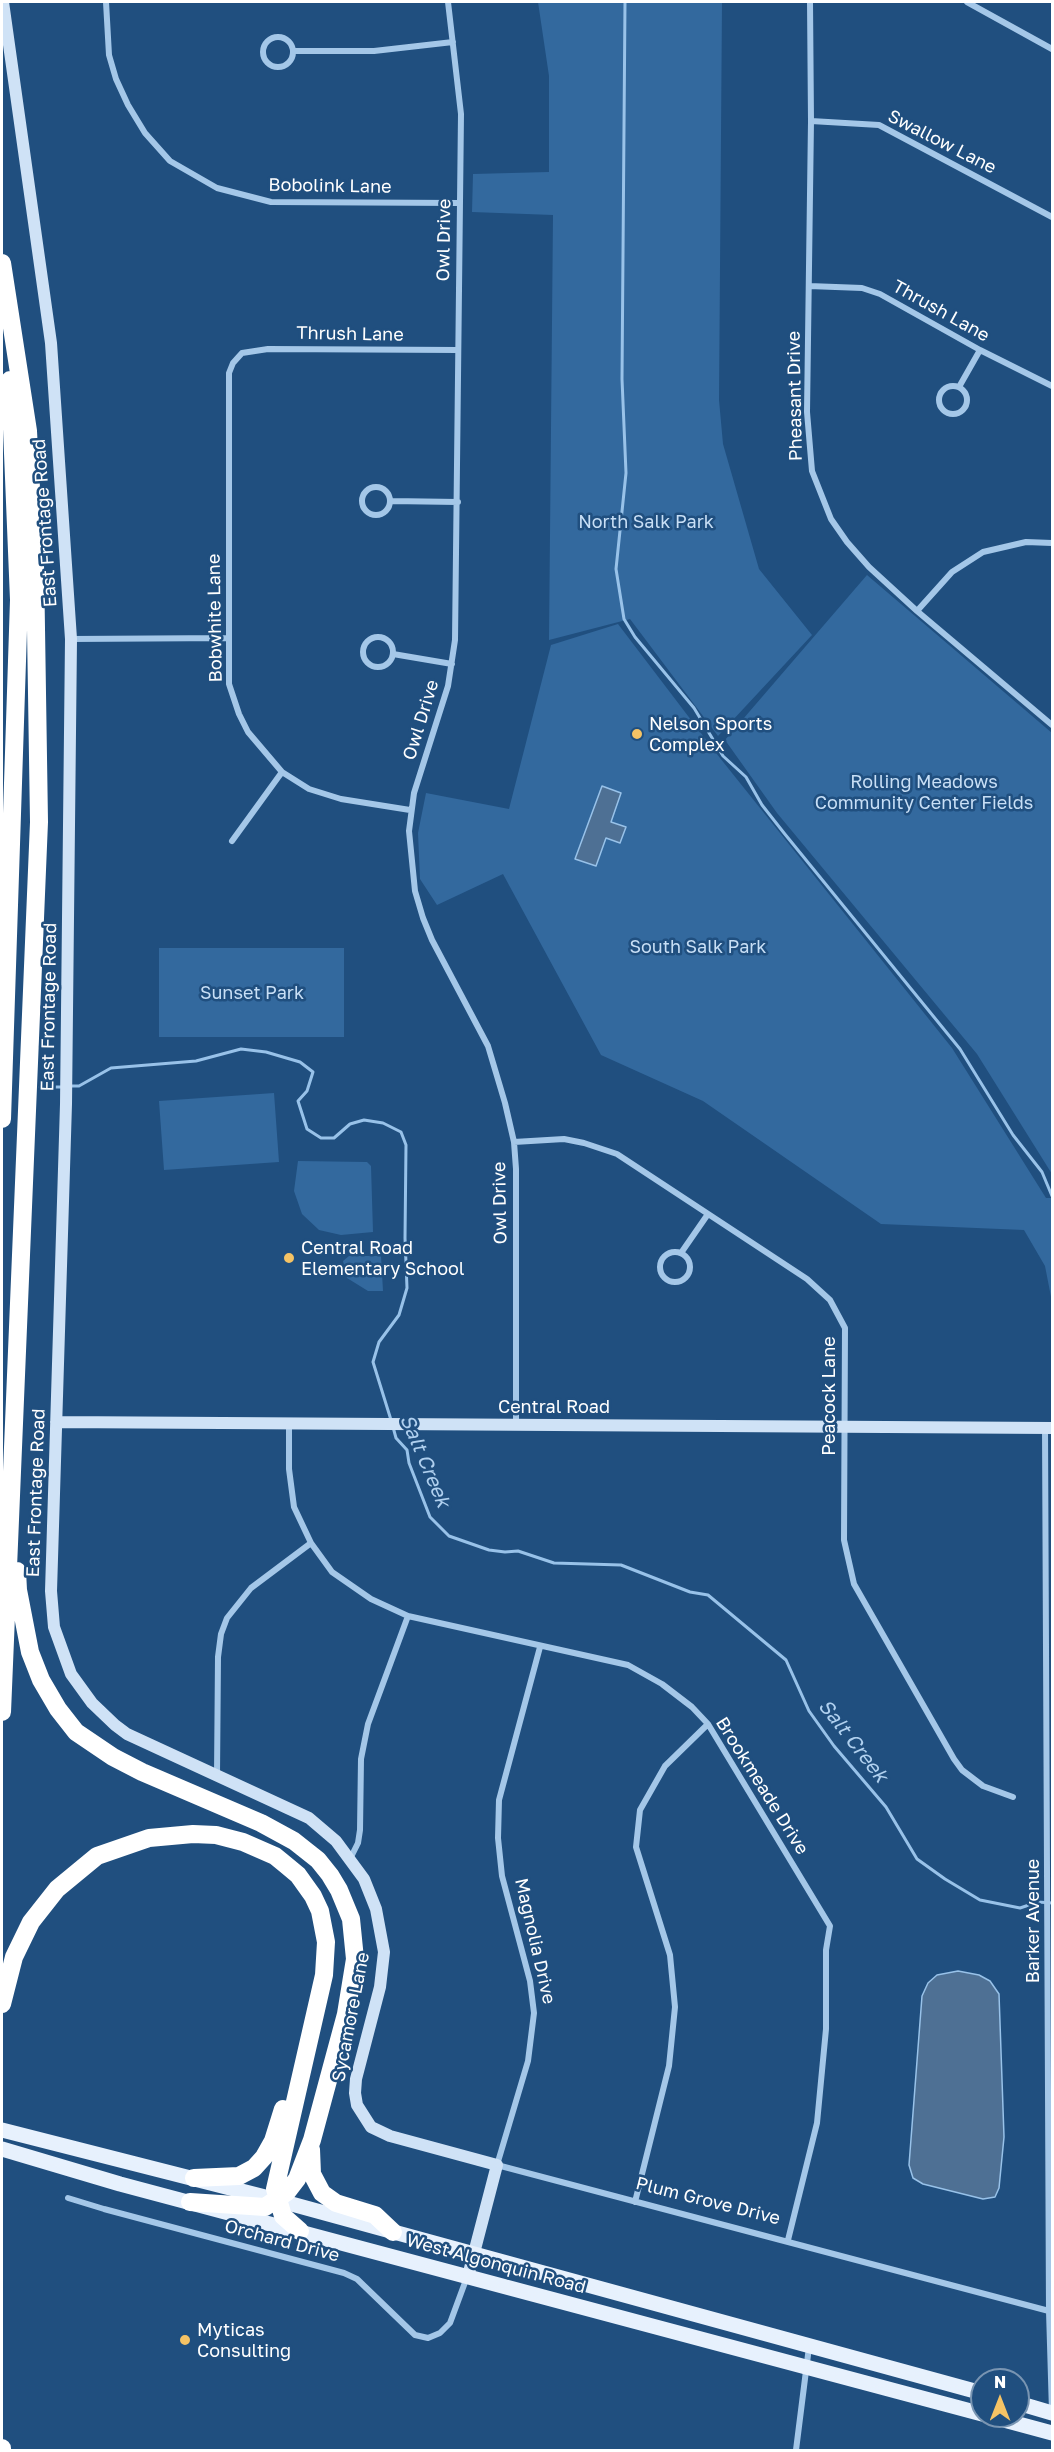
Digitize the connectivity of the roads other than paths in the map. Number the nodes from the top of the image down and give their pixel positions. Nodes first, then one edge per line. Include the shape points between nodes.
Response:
1 (3, 2) edge
2 (105, 2) edge
3 (448, 2) edge
4 (810, 2) edge
5 (967, 2) edge
6 (453, 42) junction
7 (1053, 49) edge
8 (293, 51) junction
9 (811, 121) junction
10 (459, 203) junction
11 (1053, 217) edge
12 (2, 263) edge
13 (809, 286) junction
14 (5, 290) junction
15 (458, 350) junction
16 (980, 350) junction
17 (242, 353) joint
18 (1053, 386) edge
19 (959, 387) junction
20 (391, 501) junction
21 (458, 502) junction
22 (1053, 543) edge
23 (916, 611) junction
24 (229, 638) junction
25 (71, 639) junction
26 (393, 654) junction
27 (452, 664) junction
28 (1053, 725) edge
29 (282, 772) junction
30 (410, 810) junction
31 (232, 841) dead end
32 (2, 1119) edge
33 (513, 1142) junction
34 (708, 1214) junction
35 (681, 1253) junction
36 (56, 1422) junction
37 (289, 1424) junction
38 (516, 1425) junction
39 (844, 1427) junction
40 (1049, 1428) edge
41 (13, 1434) junction
42 (311, 1543) junction
43 (408, 1616) junction
44 (540, 1647) junction
45 (2, 1712) edge
46 (708, 1724) junction
47 (218, 1775) junction
48 (1013, 1797) dead end
49 (351, 1857) junction
50 (2, 2004) edge
51 (311, 2029) junction
52 (363, 2116) joint
53 (2, 2130) edge
54 (312, 2140) junction
55 (2, 2149) edge
56 (497, 2164) junction
57 (194, 2178) junction
58 (68, 2198) dead end
59 (277, 2200) junction
60 (190, 2202) junction
61 (635, 2202) junction
62 (300, 2231) junction
63 (393, 2232) junction
64 (788, 2240) junction
65 (474, 2253) junction
66 (468, 2276) junction
67 (1049, 2311) junction
68 (809, 2345) junction
69 (807, 2366) junction
70 (970, 2390) edge
71 (1030, 2407) edge
72 (970, 2411) edge
73 (1052, 2413) edge
74 (1030, 2427) edge
75 (1053, 2433) edge
76 (796, 2451) edge

1 - 25 street, East Frontage Road via 51,343
2 - 10 street, Bobolink Lane via 109,55 116,79 145,132 170,161 218,188 271,202
3 - 6 street, Owl Drive
4 - 9 street, Pheasant Drive
5 - 7 street
6 - 8 street via 374,51
6 - 10 street, Owl Drive via 460,114
8 - 8 street via 290,42 277,37 265,44 263,53 267,63 277,67 287,65
9 - 11 street, Swallow Lane via 879,125
9 - 13 street, Pheasant Drive
10 - 15 street, Owl Drive
12 - 14 highway
13 - 16 street, Thrush Lane via 862,288 880,294
13 - 23 street, Pheasant Drive via 807,412 812,471 831,519 847,542
14 - 32 highway via 19,600
14 - 41 highway via 28,431 35,564 39,822
15 - 17 street, Thrush Lane via 268,349
15 - 21 street, Owl Drive
16 - 18 street, Thrush Lane
16 - 19 street
17 - 24 street, Bobwhite Lane via 229,373
19 - 19 street via 950,386 942,391 939,400 946,411 954,413 965,406 965,393
20 - 20 street via 388,492 380,487 371,488 362,499 364,508 375,515 387,510
20 - 21 street
21 - 27 street, Owl Drive
22 - 23 street via 1026,542 983,552 952,572
23 - 28 street, Pheasant Drive
24 - 25 street
24 - 29 street, Bobwhite Lane via 229,684 239,714 248,732
25 - 36 street, East Frontage Road via 66,1104
26 - 26 street via 391,645 380,637 370,640 364,652 367,661 375,666 389,663
26 - 27 street
27 - 30 street, Owl Drive
29 - 30 street, Bobwhite Lane via 309,789 340,799
29 - 31 street
30 - 33 street, Owl Drive via 410,855 423,918 488,1046
33 - 34 street, Peacock Lane via 564,1139 601,1148 617,1154
33 - 38 street, Owl Drive
34 - 35 street
34 - 39 street, Peacock Lane via 807,1279 837,1310 845,1328
35 - 35 street via 671,1252 662,1258 659,1269 668,1281 680,1281 688,1275 689,1260
36 - 37 street, Central Road
36 - 47 street, East Frontage Road via 51,1599 54,1627 71,1674 92,1703 127,1734
37 - 38 street, Central Road
37 - 42 street, Brookmeade Drive via 294,1507
38 - 39 street, Central Road
39 - 40 street, Central Road
39 - 48 street, Peacock Lane via 844,1540 862,1602 962,1770 983,1786
40 - 67 street, Barker Avenue
41 - 45 highway
41 - 54 highway via 18,1590 30,1652 58,1709 76,1732 114,1757 294,1841 318,1860 345,1903 353,1932 354,1970
42 - 43 street, Brookmeade Drive via 332,1572 371,1599
42 - 47 street via 251,1588 227,1618 218,1657
43 - 44 street, Brookmeade Drive
43 - 49 street via 368,1725 361,1760 360,1830
44 - 46 street, Brookmeade Drive via 628,1665 662,1684
44 - 56 street, Magnolia Drive via 499,1800 502,1876 528,1973 534,2013 528,2061
46 - 61 street via 665,1766 640,1810 636,1847 670,1955 675,2007 669,2066
46 - 64 street, Brookmeade Drive via 830,1926 817,2123
47 - 49 street, East Frontage Road via 309,1818
49 - 52 street, Sycamore Lane via 376,1910 384,1952 380,1987 356,2079 355,2093
50 - 51 highway via 14,1957 31,1922 57,1889 86,1863 149,1838 216,1835 275,1856 298,1875 313,1896 324,1928 327,1957
51 - 57 highway via 293,2069 273,2141 260,2164 239,2176
51 - 59 highway via 275,2189
52 - 56 street, Plum Grove Drive via 371,2127 390,2136
53 - 57 main road, West Algonquin Road
54 - 59 highway via 297,2179
54 - 63 highway via 312,2174 322,2193 336,2203 375,2215
55 - 60 main road, West Algonquin Road
56 - 61 street, Plum Grove Drive
56 - 65 street, Magnolia Drive
57 - 59 main road, West Algonquin Road
58 - 66 street, Orchard Drive via 344,2273 357,2279 415,2335 428,2338 440,2334 450,2323
59 - 60 highway via 265,2207
59 - 62 highway via 283,2216
59 - 63 main road, West Algonquin Road
60 - 62 main road, West Algonquin Road
61 - 64 street, Plum Grove Drive
62 - 66 main road, West Algonquin Road
63 - 65 main road, West Algonquin Road
64 - 67 street, Plum Grove Drive
65 - 66 street, Magnolia Drive
65 - 68 main road, West Algonquin Road
66 - 69 main road, West Algonquin Road
67 - 73 street, Barker Avenue
68 - 69 street
68 - 70 main road, West Algonquin Road
69 - 72 main road, West Algonquin Road
69 - 76 street
71 - 73 main road
74 - 75 main road

